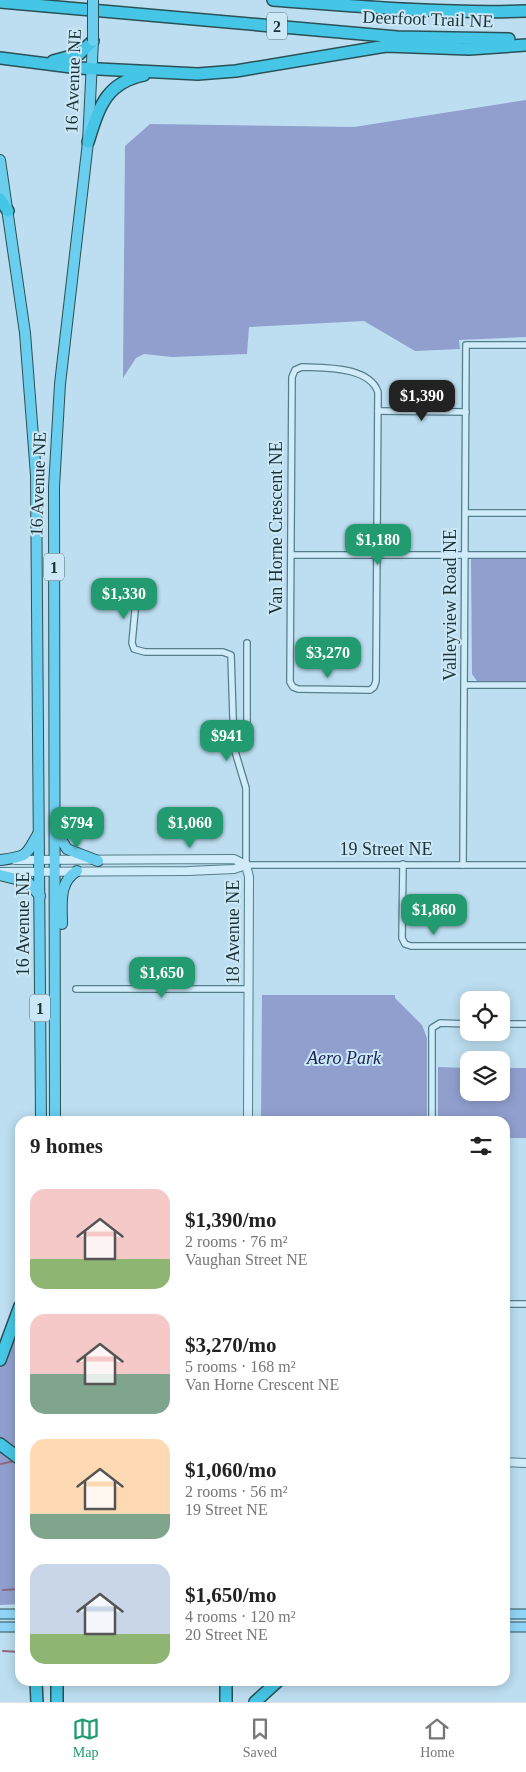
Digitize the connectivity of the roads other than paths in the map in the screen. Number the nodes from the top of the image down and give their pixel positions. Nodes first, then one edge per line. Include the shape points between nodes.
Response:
1 (93, 0) edge
2 (273, 0) edge
3 (0, 2) edge
4 (526, 11) edge
5 (526, 38) edge
6 (93, 41) junction
7 (526, 45) edge
8 (0, 50) edge
9 (4, 59) edge
10 (46, 63) junction
11 (92, 68) junction
12 (153, 73) junction
13 (88, 142) junction
14 (0, 160) edge
15 (0, 199) edge
16 (8, 211) junction
17 (526, 345) edge
18 (378, 411) junction
19 (466, 412) junction
20 (466, 513) junction
21 (526, 513) edge
22 (291, 555) junction
23 (377, 555) junction
24 (526, 555) edge
25 (466, 556) junction
26 (137, 589) dead end
27 (247, 643) dead end
28 (465, 685) junction
29 (526, 686) edge
30 (247, 732) dead end
31 (56, 826) junction
32 (40, 830) junction
33 (1, 860) edge
34 (40, 860) junction
35 (98, 860) junction
36 (403, 864) junction
37 (463, 864) junction
38 (246, 865) junction
39 (526, 865) edge
40 (55, 866) junction
41 (40, 871) junction
42 (77, 871) junction
43 (0, 873) edge
44 (40, 896) junction
45 (526, 946) edge
46 (55, 983) junction
47 (76, 989) dead end
48 (248, 989) junction
49 (460, 1024) edge
50 (510, 1024) edge
51 (526, 1024) edge
52 (41, 1116) edge
53 (55, 1116) edge
54 (248, 1116) edge
55 (432, 1116) edge
56 (510, 1304) edge
57 (526, 1304) edge
58 (15, 1320) edge
59 (0, 1360) edge
60 (0, 1444) edge
61 (15, 1455) edge
62 (510, 1462) edge
63 (526, 1463) edge
64 (0, 1614) edge
65 (15, 1614) edge
66 (510, 1614) edge
67 (526, 1614) edge
68 (0, 1627) edge
69 (15, 1627) edge
70 (510, 1627) edge
71 (526, 1627) edge
72 (36, 1686) edge
73 (226, 1686) edge
74 (273, 1686) edge
75 (37, 1702) edge
76 (226, 1702) edge
77 (255, 1702) edge

1 - 6 highway, 16 Avenue NE / 1, bridge
2 - 4 highway, Deerfoot Trail NE / 2 via 441,10
3 - 5 highway, Deerfoot Trail NE / 2 via 397,37
6 - 10 highway via 79,54
6 - 11 highway, 16 Avenue NE / 1
7 - 12 highway via 469,49 386,46 236,70 198,74
8 - 9 highway
9 - 10 highway
10 - 11 highway
11 - 12 highway
11 - 13 highway, 16 Avenue NE / 1
12 - 13 highway via 124,82 106,96
13 - 31 highway, 16 Avenue NE / 1 via 60,384 54,487
14 - 16 highway, 16 Avenue NE / 1
15 - 16 highway
16 - 32 highway, 16 Avenue NE / 1 via 26,342 35,446
17 - 19 street, Valleyview Road NE via 466,345
18 - 19 street
18 - 22 street, Van Horne Crescent NE via 376,387 354,372 302,367 293,373
18 - 23 street, Van Horne Crescent NE
19 - 20 street, Valleyview Road NE
20 - 21 street
20 - 25 street, Valleyview Road NE
22 - 23 street
22 - 23 street, Van Horne Crescent NE via 290,682 295,689 370,690 376,684
23 - 25 street
24 - 25 street
25 - 28 street, Valleyview Road NE
26 - 38 street, 18 Avenue NE via 134,649 231,654 234,748 246,788
27 - 30 street
28 - 29 street
28 - 37 street, Valleyview Road NE
31 - 35 highway via 67,849
31 - 40 highway, 16 Avenue NE / 1
32 - 33 highway via 25,855
32 - 34 highway, 16 Avenue NE / 1
33 - 34 street, 19 Street NE
34 - 40 street, 19 Street NE
34 - 41 highway, 16 Avenue NE / 1
35 - 38 street, 19 Street NE via 234,859
35 - 40 street, 19 Street NE
36 - 37 street, 19 Street NE
36 - 38 street, 19 Street NE
36 - 45 street via 404,944
37 - 39 street, 19 Street NE
38 - 42 street, 19 Street NE via 234,869 188,871
38 - 48 street, 18 Avenue NE via 249,877
40 - 41 street, 19 Street NE
40 - 42 street, 19 Street NE
40 - 46 highway, 16 Avenue NE / 1
41 - 43 street, 19 Street NE
41 - 44 highway, 16 Avenue NE / 1
42 - 46 highway via 63,887 62,971
43 - 44 highway via 28,882
44 - 52 highway, 16 Avenue NE / 1
46 - 53 highway, 16 Avenue NE / 1
47 - 48 street
48 - 54 street, 18 Avenue NE
49 - 55 street via 440,1023 432,1028
50 - 51 street
56 - 57 street
58 - 59 highway
60 - 61 highway
62 - 63 street
64 - 65 main road
66 - 67 main road
68 - 69 main road
70 - 71 main road
72 - 75 highway
73 - 76 highway
74 - 77 highway

